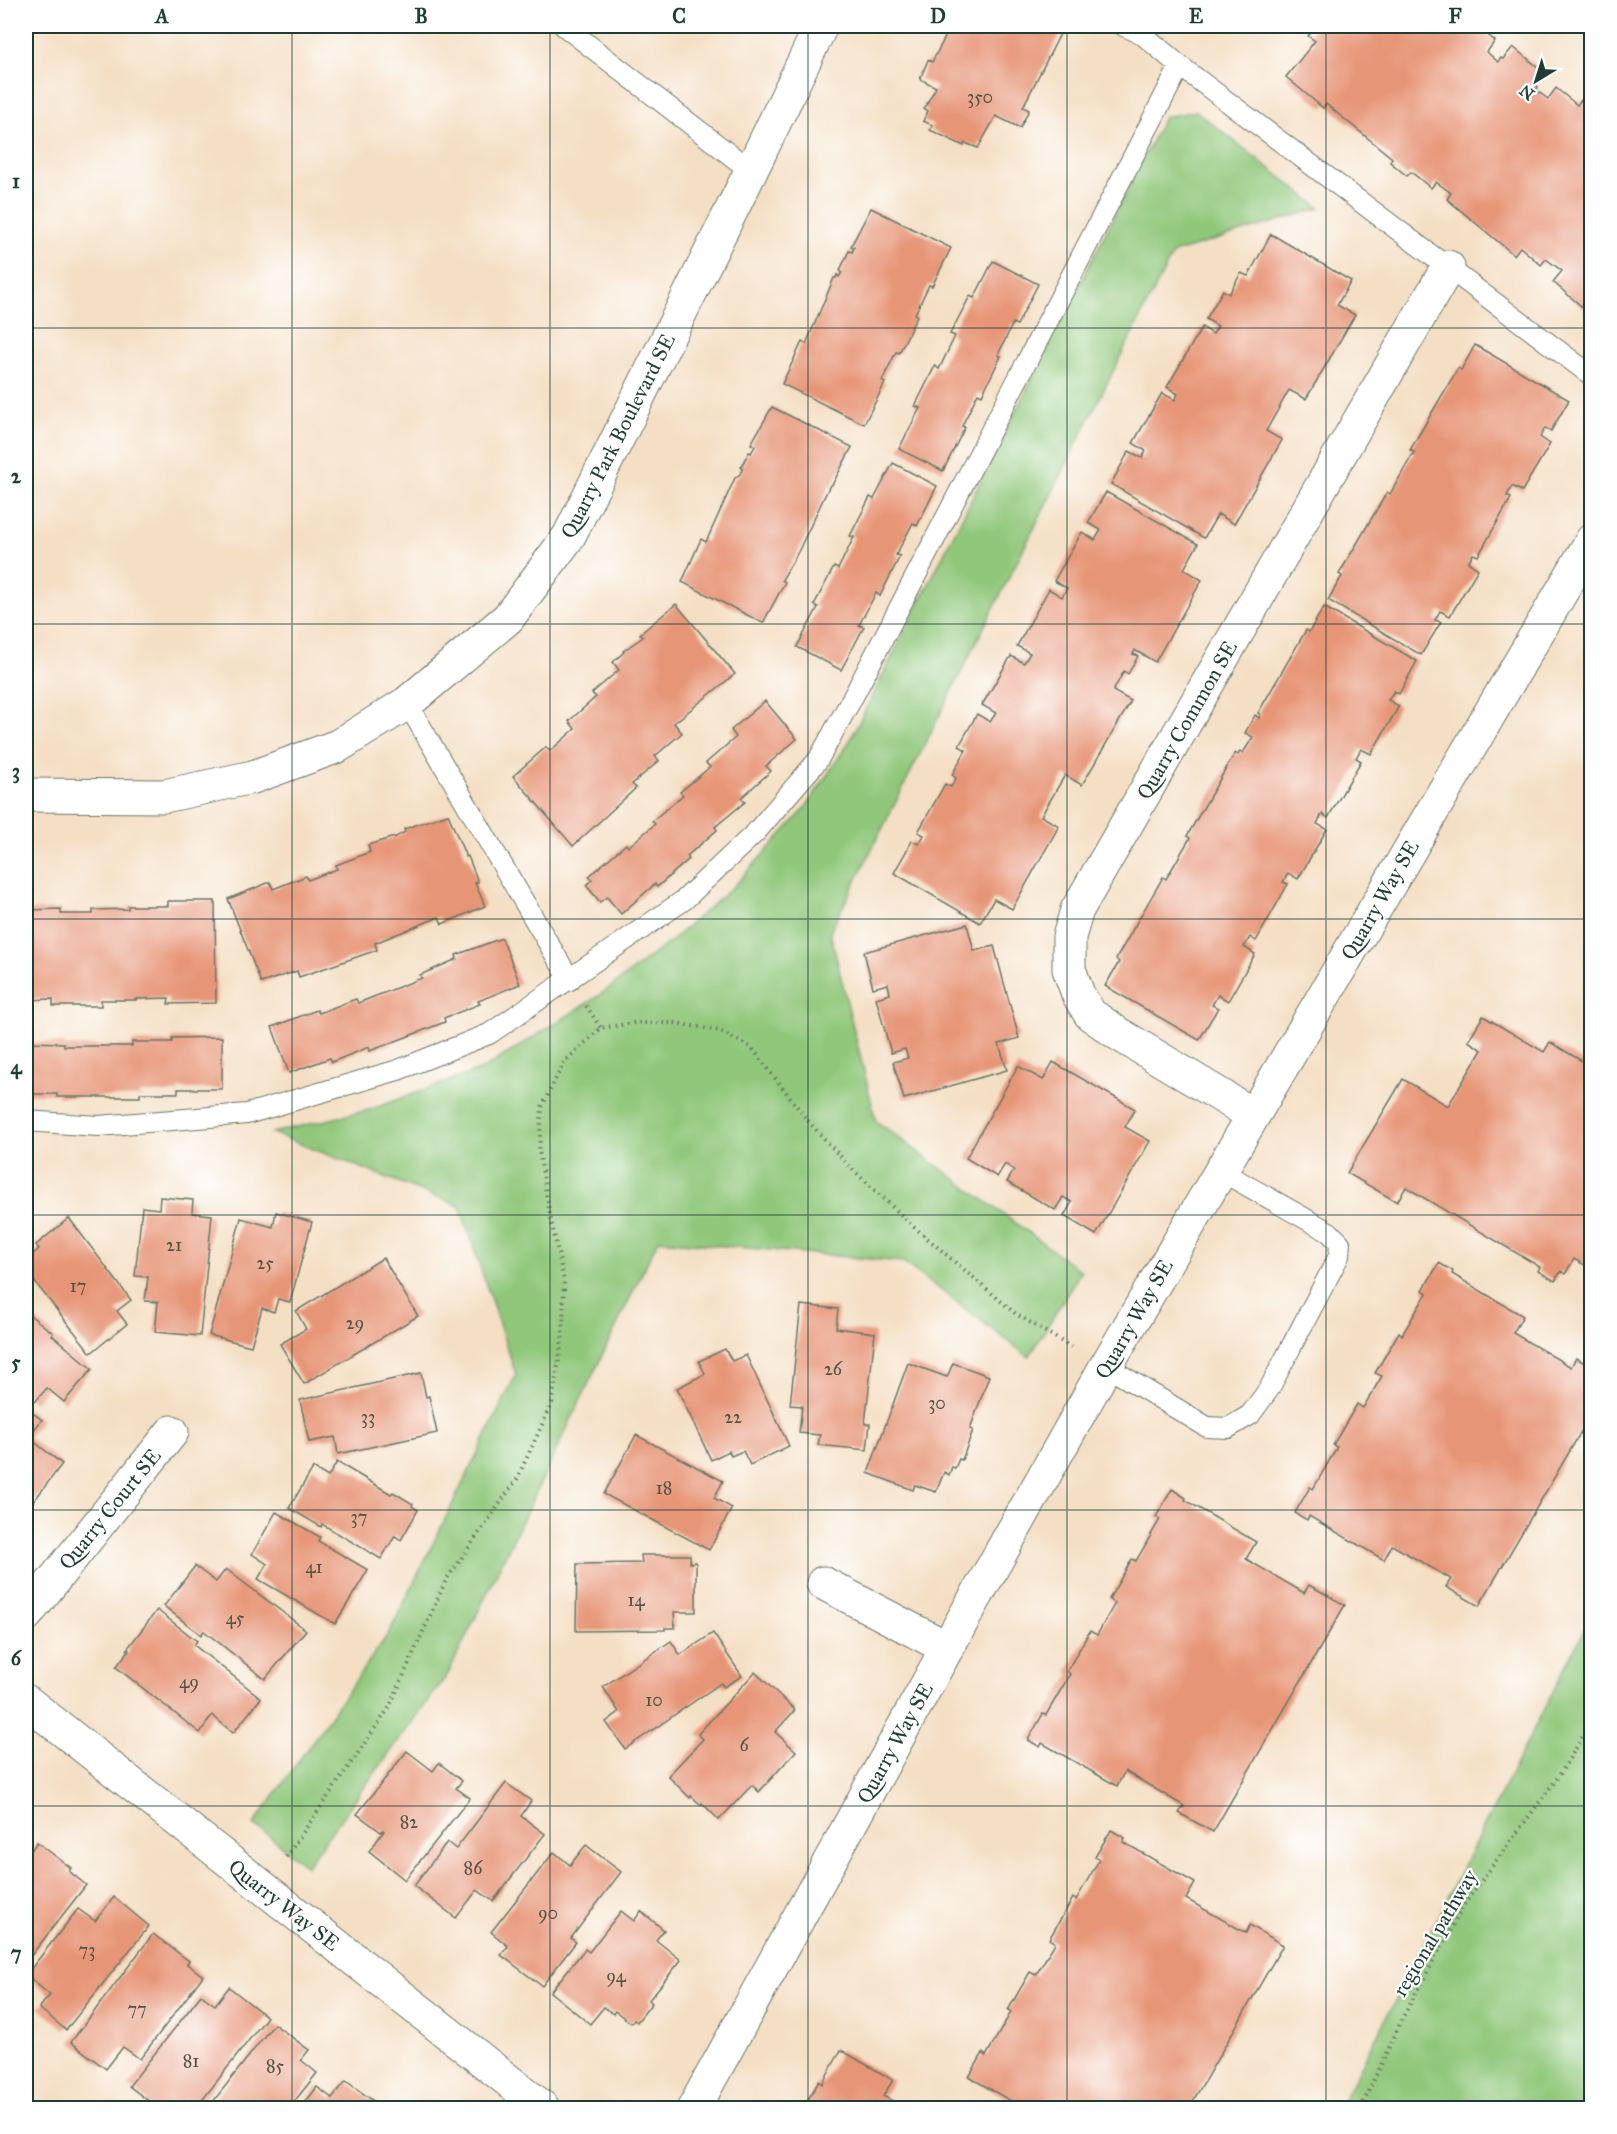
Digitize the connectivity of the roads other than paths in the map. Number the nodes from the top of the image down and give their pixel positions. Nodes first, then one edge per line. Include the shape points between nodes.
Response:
1 (564, 26) edge
2 (822, 26) edge
3 (1124, 26) edge
4 (1180, 66) junction
5 (751, 171) junction
6 (1448, 267) junction
7 (1592, 376) edge
8 (1592, 540) edge
9 (407, 703) junction
10 (26, 795) edge
11 (570, 980) junction
12 (1253, 1115) junction
13 (26, 1121) edge
14 (1221, 1171) junction
15 (1106, 1366) junction
16 (172, 1432) dead end
17 (823, 1583) dead end
18 (26, 1615) edge
19 (947, 1648) junction
20 (26, 1701) edge
21 (543, 2109) edge
22 (694, 2109) edge

1 - 5 lane
2 - 5 street, Quarry Park Boulevard SE
3 - 4 lane via 1142,34
4 - 6 lane
4 - 11 lane via 818,760 756,832 684,900
5 - 9 street, Quarry Park Boulevard SE via 569,536 508,618
6 - 7 lane
6 - 12 street, Quarry Common SE via 1077,910 1069,937 1069,969 1090,1014
8 - 12 street, Quarry Way SE
9 - 10 street, Quarry Park Boulevard SE via 338,746 253,777 164,796
9 - 11 lane
11 - 13 lane via 489,1034 398,1070 247,1113 98,1126
12 - 14 street, Quarry Way SE
14 - 15 street, Quarry Way SE
14 - 15 lane via 1329,1232 1340,1243 1339,1256 1269,1389 1250,1415 1228,1428 1207,1427
15 - 19 street, Quarry Way SE
16 - 18 street, Quarry Court SE
17 - 19 street
19 - 22 street, Quarry Way SE
20 - 21 street, Quarry Way SE

